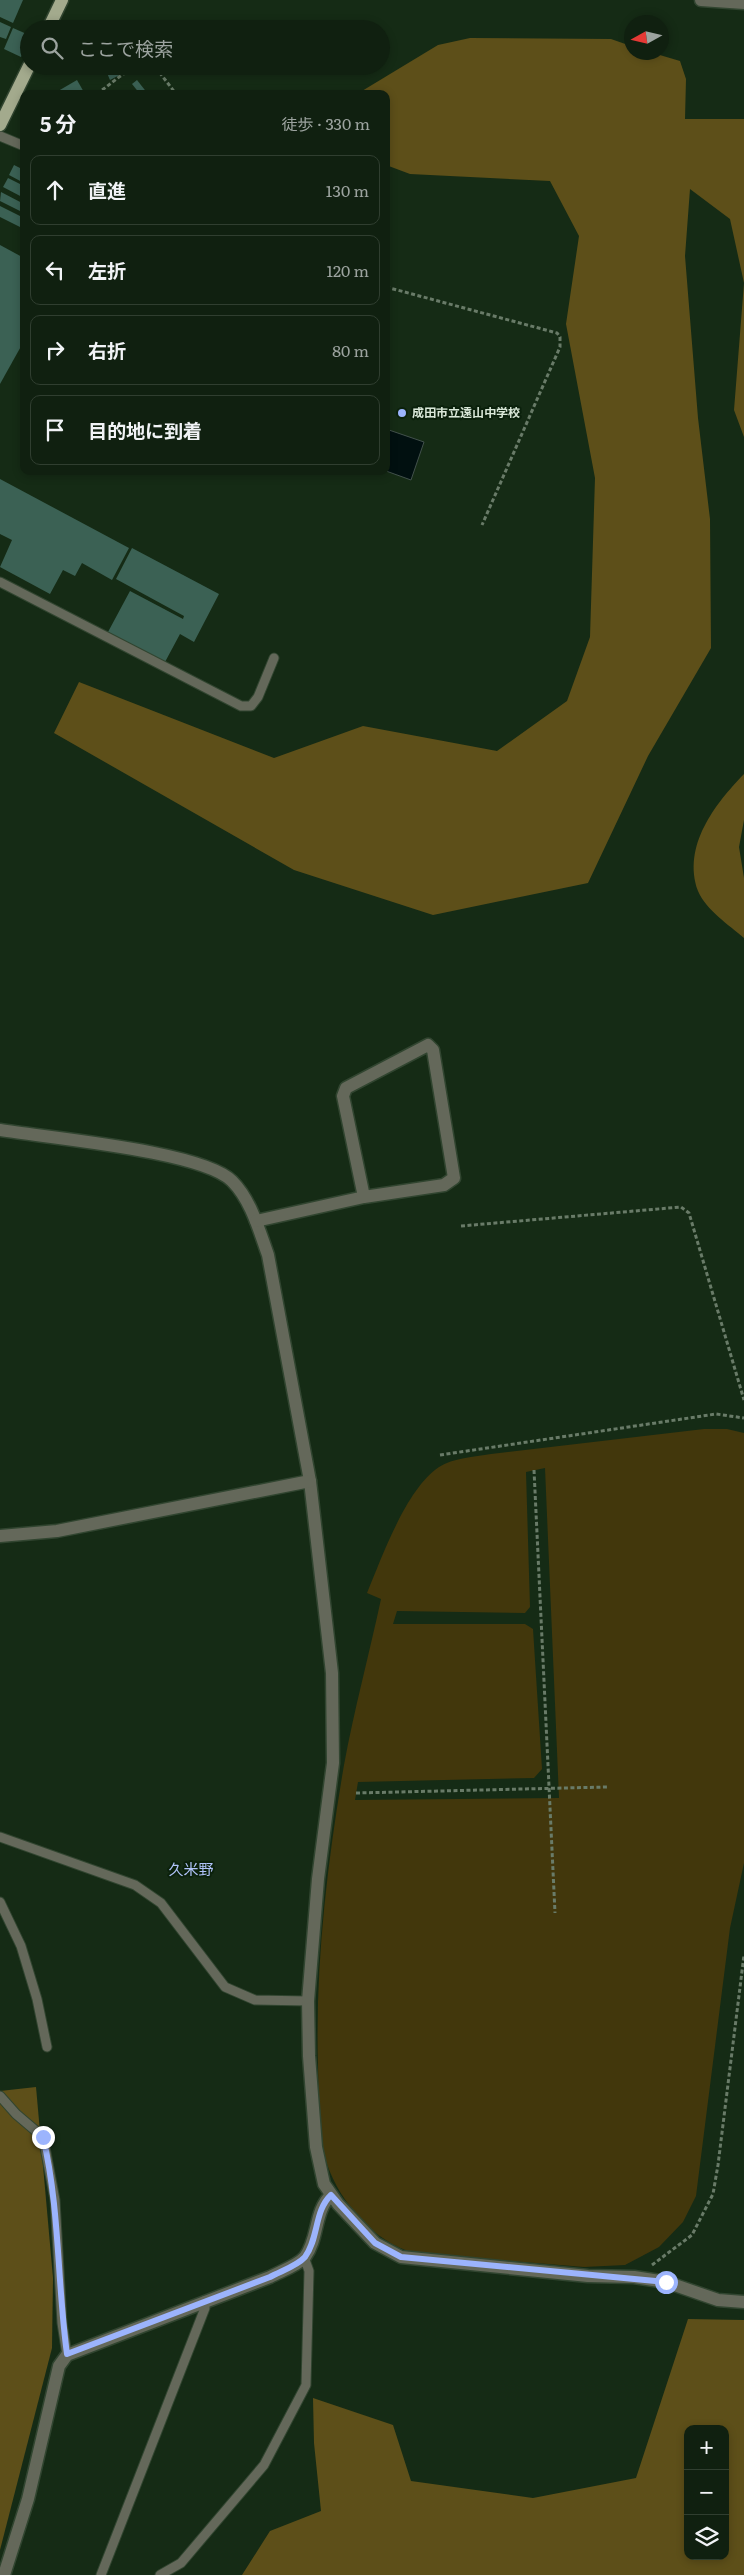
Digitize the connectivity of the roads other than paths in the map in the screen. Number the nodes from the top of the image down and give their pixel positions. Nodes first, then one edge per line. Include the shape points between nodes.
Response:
1 (62, 0) edge
2 (701, 0) edge
3 (744, 3) edge
4 (52, 20) edge
5 (25, 75) edge
6 (0, 125) edge
7 (0, 136) edge
8 (20, 144) edge
9 (0, 582) edge
10 (274, 658) dead end
11 (0, 1130) edge
12 (364, 1197) junction
13 (256, 1221) junction
14 (310, 1481) junction
15 (0, 1536) edge
16 (0, 1836) edge
17 (0, 1902) edge
18 (308, 2001) junction
19 (47, 2047) dead end
20 (0, 2096) edge
21 (331, 2195) junction
22 (304, 2257) junction
23 (204, 2300) junction
24 (744, 2302) edge
25 (67, 2354) junction
26 (4, 2575) edge
27 (101, 2575) edge
28 (160, 2575) edge

1 - 4 main road
2 - 3 street
5 - 6 main road
7 - 8 lane
9 - 10 lane via 241,706 250,706 258,697
11 - 13 street via 160,1154 201,1164 232,1181
12 - 12 street via 444,1185 454,1178 433,1050 428,1045 346,1088 343,1096
12 - 13 street
13 - 14 street via 268,1255
14 - 15 street via 57,1531
14 - 18 street via 334,1715 333,1763 318,1879
16 - 18 lane via 135,1885 161,1903 225,1987 255,2000
17 - 19 lane via 21,1946
18 - 21 street via 316,2147 320,2172
20 - 25 lane via 43,2137 55,2200 62,2323
21 - 22 street via 324,2202 312,2243
21 - 24 street via 375,2243 401,2257 645,2279 666,2282 718,2300
22 - 23 street via 270,2277
22 - 28 lane via 309,2271 306,2385 264,2465 181,2563
23 - 25 street
23 - 27 lane via 205,2308
25 - 26 street via 59,2366 28,2499

